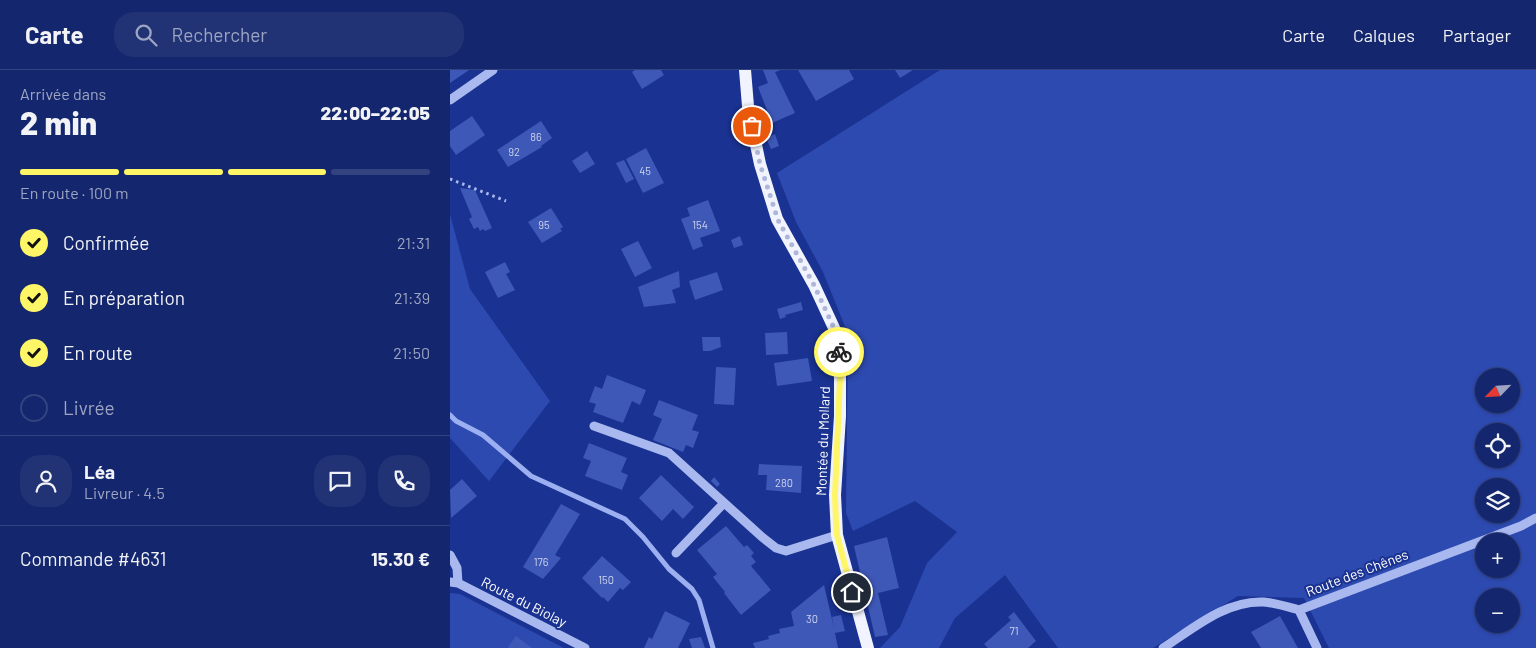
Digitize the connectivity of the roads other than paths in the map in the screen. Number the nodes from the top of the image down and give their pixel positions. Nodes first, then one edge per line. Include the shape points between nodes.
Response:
1 (493, 70) edge
2 (745, 70) edge
3 (450, 100) edge
4 (594, 426) dead end
5 (724, 503) junction
6 (1536, 518) edge
7 (837, 535) junction
8 (676, 553) dead end
9 (450, 555) edge
10 (454, 583) edge
11 (1299, 610) junction
12 (585, 648) edge
13 (868, 648) edge
14 (1163, 648) edge
15 (1317, 648) edge

1 - 3 street
2 - 7 main road, Montée du Mollard via 748,106 760,164 778,220 814,285 834,328 839,351
4 - 5 street via 668,453
5 - 7 street via 776,548 786,551
5 - 8 street
6 - 11 street, Route des Chênes
7 - 13 main road, Montée du Mollard
9 - 10 street via 457,568
10 - 12 street, Route du Biolay
11 - 14 street, Route des Chênes via 1264,602 1232,607
11 - 15 street

